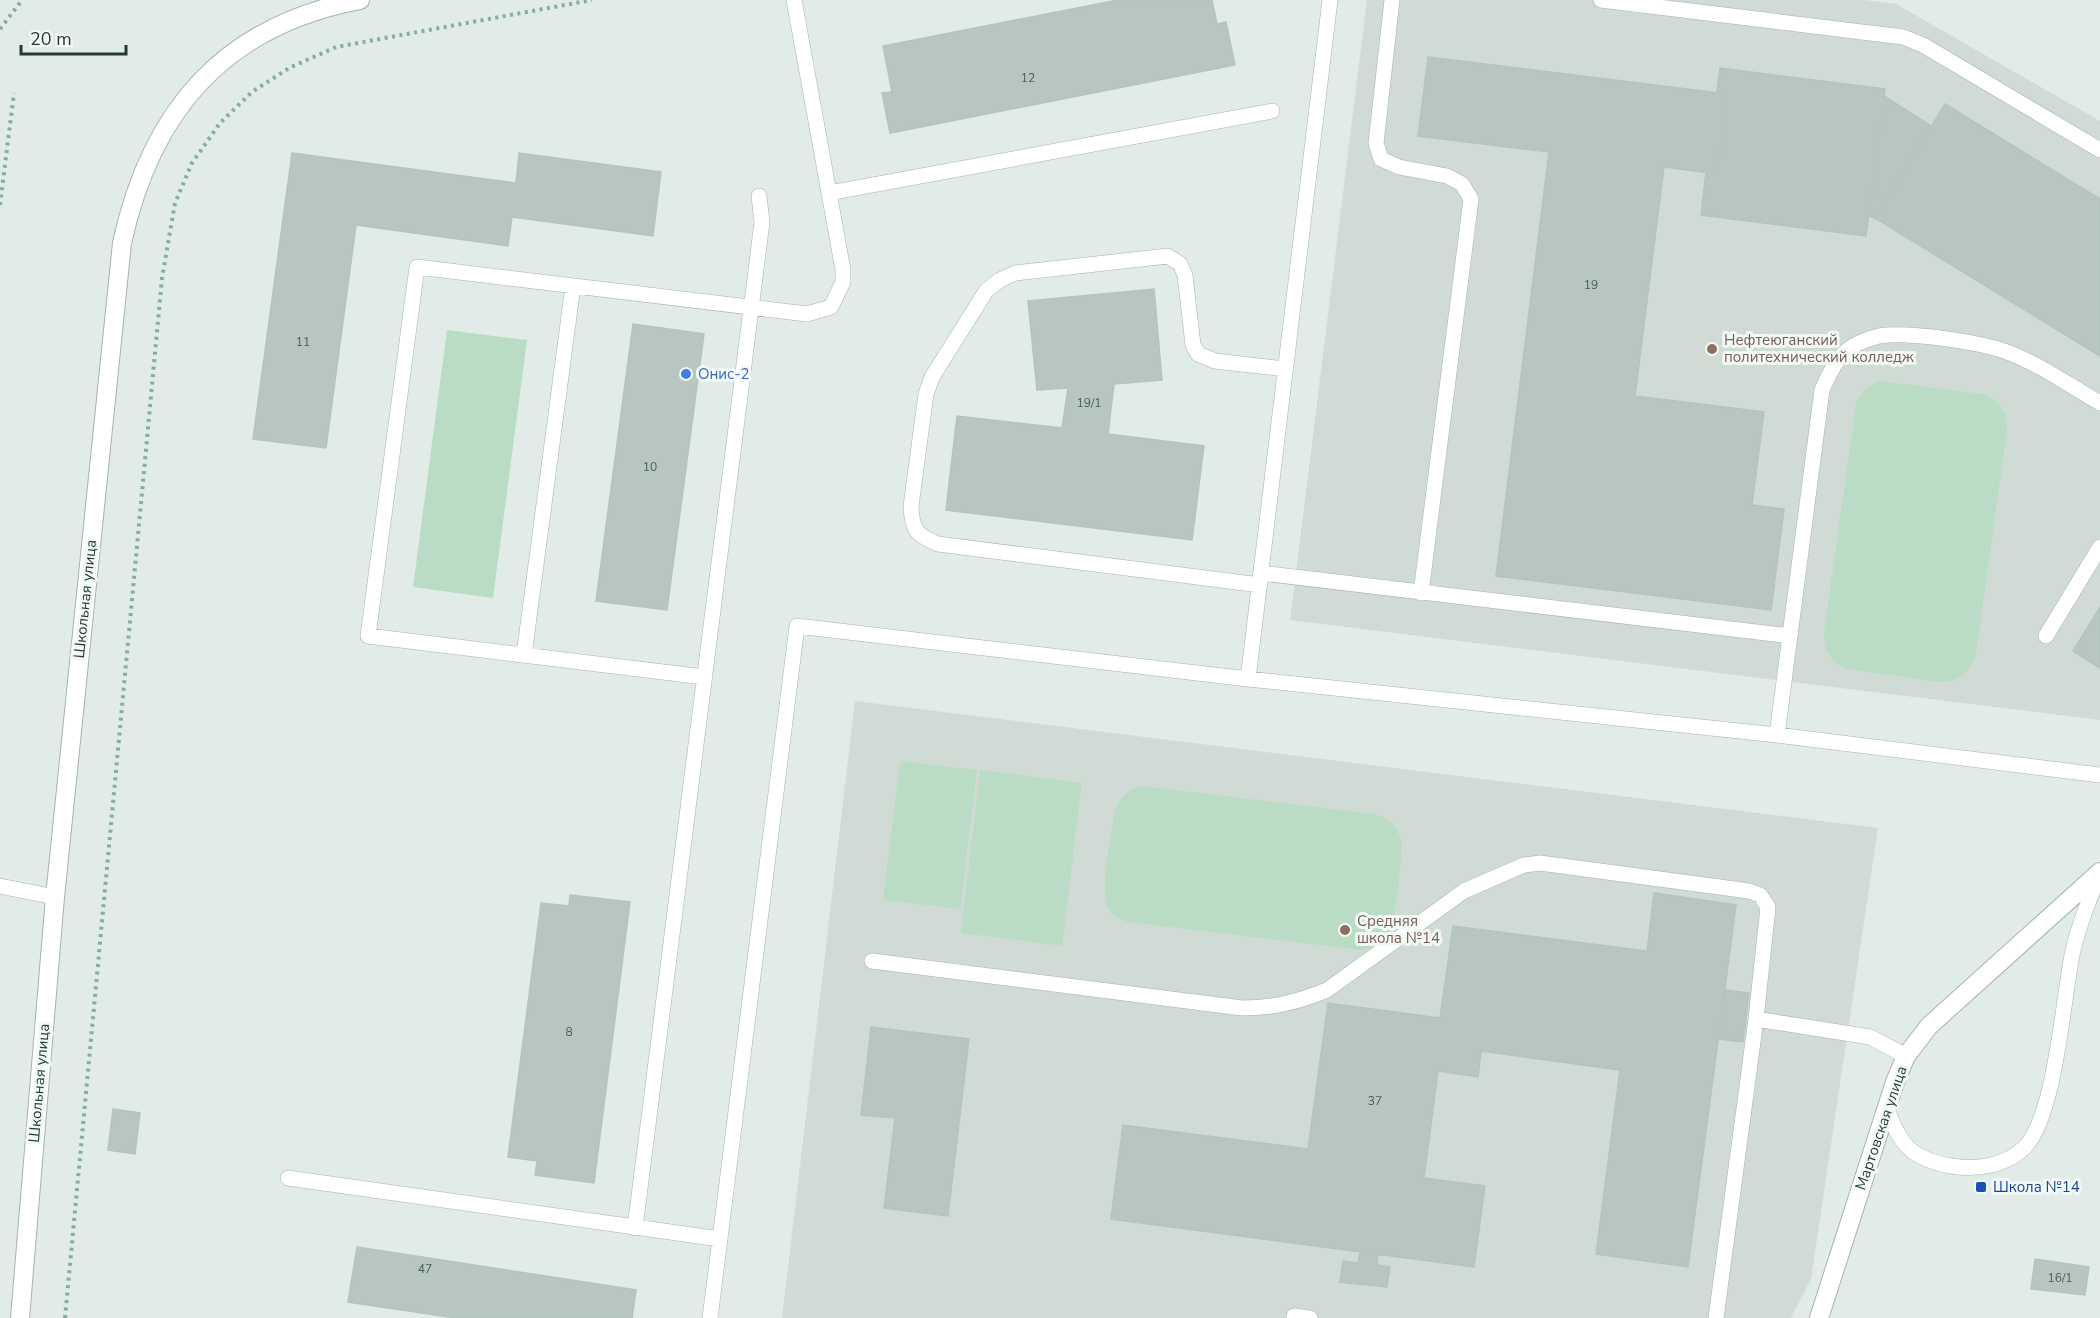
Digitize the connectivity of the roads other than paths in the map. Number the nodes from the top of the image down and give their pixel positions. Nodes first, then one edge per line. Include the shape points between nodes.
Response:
1 (360, 0) edge
2 (794, 0) edge
3 (1330, 0) edge
4 (1392, 0) edge
5 (1601, 0) edge
6 (1701, 6) edge
7 (1272, 111) dead end
8 (2100, 150) edge
9 (829, 193) junction
10 (759, 196) dead end
11 (573, 286) junction
12 (752, 308) junction
13 (1285, 369) junction
14 (2100, 403) edge
15 (2100, 547) edge
16 (1261, 579) junction
17 (1422, 593) junction
18 (1790, 636) junction
19 (2046, 636) dead end
20 (524, 655) junction
21 (704, 676) junction
22 (1248, 679) junction
23 (1777, 735) junction
24 (2100, 775) edge
25 (2100, 873) edge
26 (0, 886) edge
27 (55, 897) junction
28 (872, 961) dead end
29 (1756, 1019) junction
30 (1906, 1056) junction
31 (1886, 1106) junction
32 (288, 1178) dead end
33 (635, 1228) junction
34 (720, 1239) junction
35 (1294, 1316) dead end
36 (20, 1318) edge
37 (710, 1318) edge
38 (1310, 1318) edge
39 (1716, 1318) edge
40 (1818, 1318) edge

1 - 27 street, Школьная улица via 330,6 288,22 224,59 189,93 163,130 130,205 122,243
2 - 9 lane
3 - 13 lane
4 - 17 lane via 1376,143 1381,159 1399,167 1447,176 1462,184 1471,198
5 - 6 lane
6 - 8 lane via 1903,37 1923,45
7 - 9 lane
9 - 12 lane via 843,270 843,282 831,307 807,314
10 - 12 lane via 762,222
11 - 12 lane
11 - 20 lane
11 - 20 lane via 417,267 368,636
12 - 21 lane
13 - 16 lane
13 - 16 lane via 1215,361 1198,354 1193,345 1185,274 1180,264 1168,256 1015,273 986,291 932,377 926,394 911,506 912,524 922,537 938,544
14 - 18 lane via 2039,367 1982,344 1879,336 1852,347 1832,366 1821,390
15 - 19 lane
16 - 17 lane
16 - 22 lane
17 - 18 lane
18 - 23 lane
20 - 21 lane
21 - 33 lane
22 - 23 lane
22 - 34 lane via 797,626
23 - 24 lane
25 - 30 street, Мартовская улица via 1929,1026
25 - 31 lane via 2073,954 2048,1096 2025,1146 2011,1158 1992,1166 1960,1167 1931,1162 1907,1148 1894,1129
26 - 27 lane
27 - 36 street, Школьная улица
28 - 29 lane via 1267,1008 1327,990 1464,891 1540,862 1760,895 1768,907
29 - 30 lane via 1870,1037
29 - 39 lane
30 - 31 street, Мартовская улица
31 - 40 street, Мартовская улица
32 - 33 lane
33 - 34 lane
34 - 37 lane
35 - 38 lane

